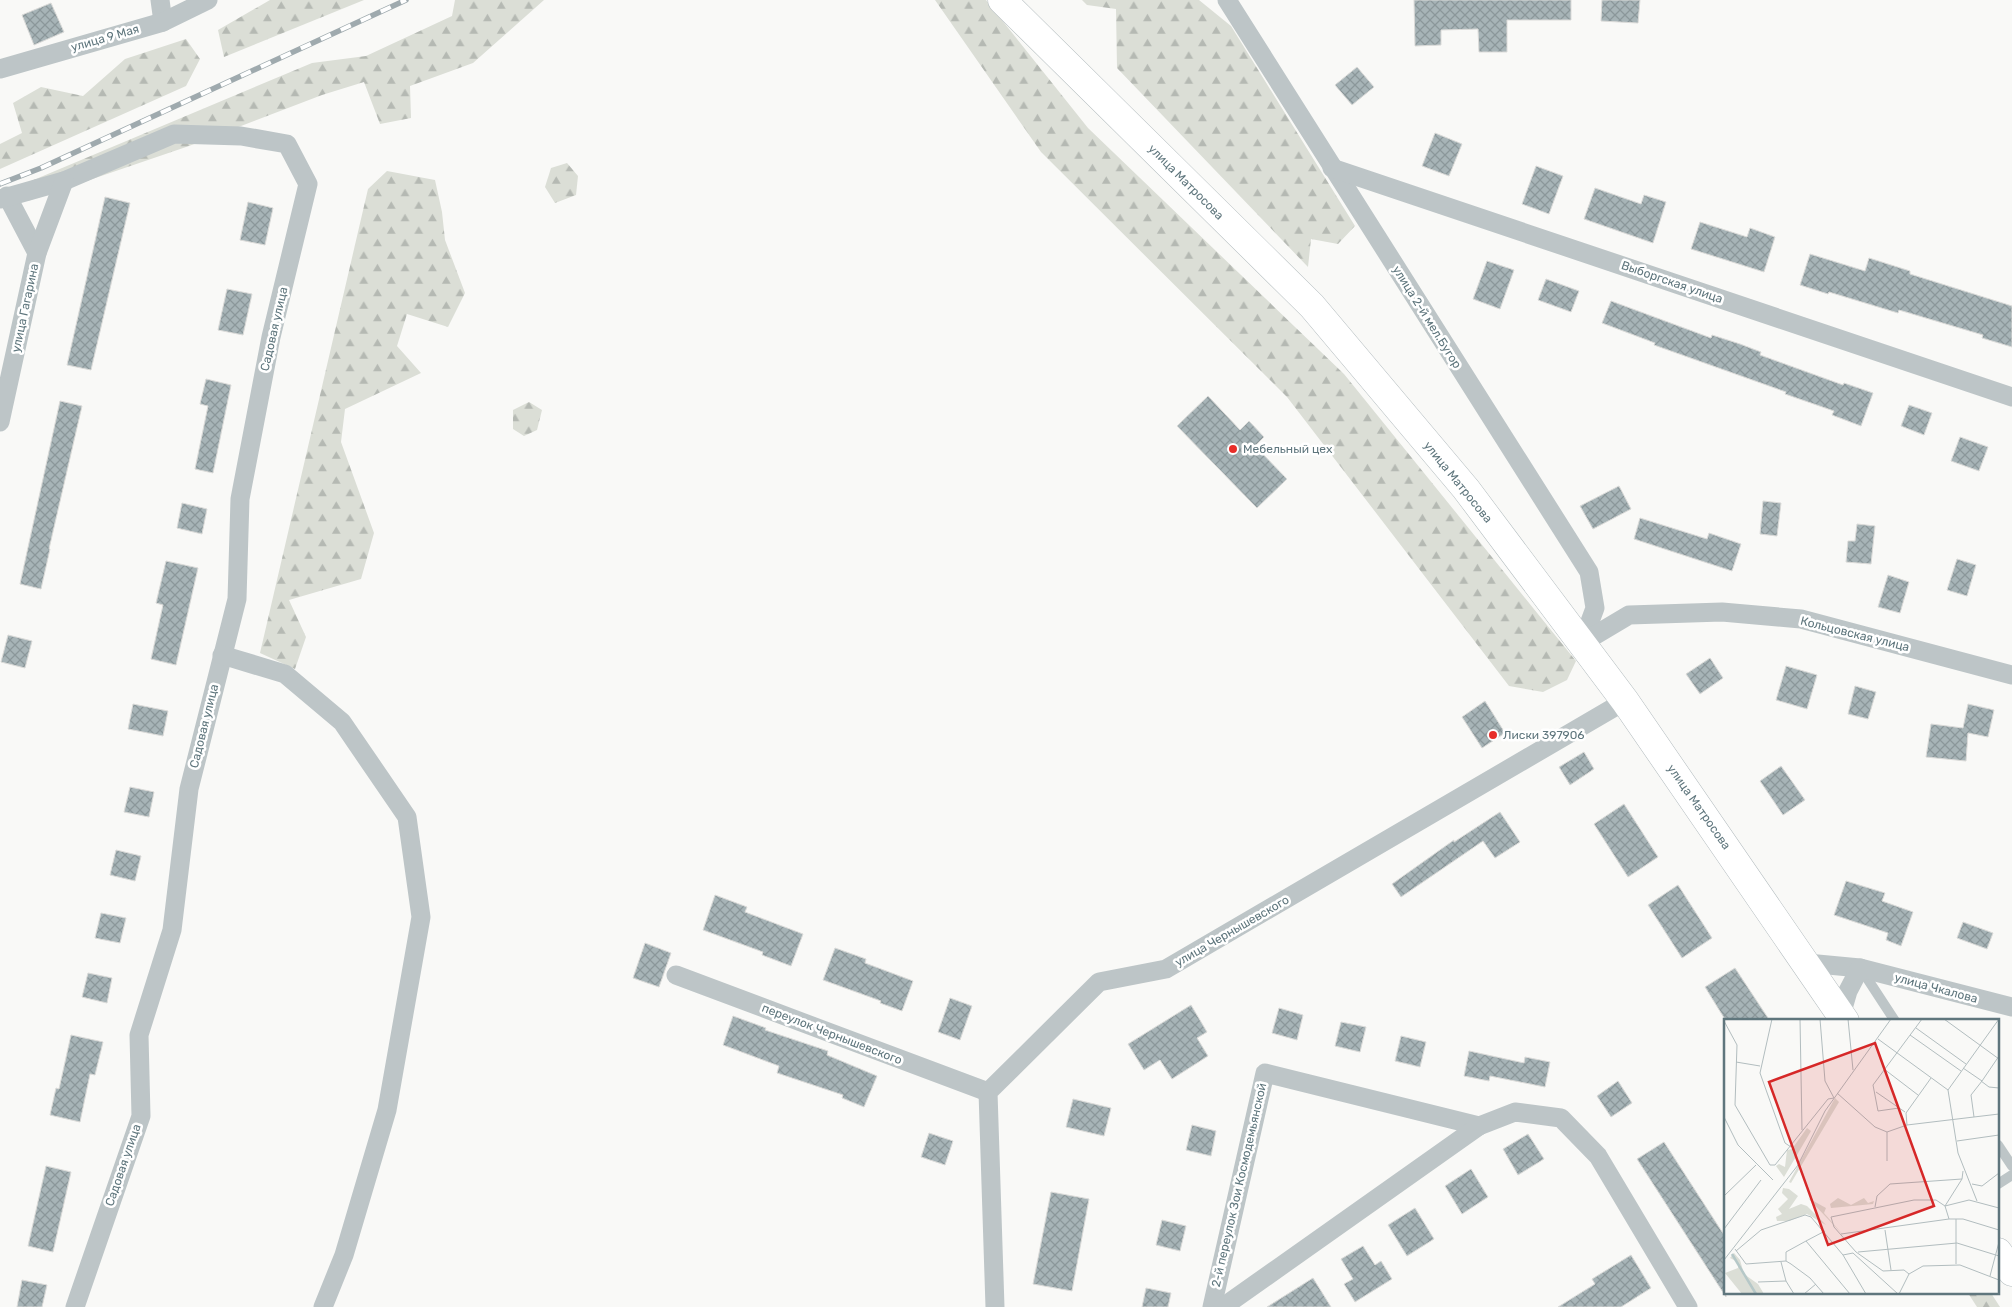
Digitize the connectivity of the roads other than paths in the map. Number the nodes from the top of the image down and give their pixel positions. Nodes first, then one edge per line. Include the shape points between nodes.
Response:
1 (160, 0) edge
2 (208, 0) edge
3 (1002, 0) edge
4 (1227, 0) edge
5 (163, 22) junction
6 (0, 69) edge
7 (1332, 168) junction
8 (64, 181) junction
9 (4, 198) edge
10 (37, 253) junction
11 (2012, 397) edge
12 (0, 422) edge
13 (1582, 643) junction
14 (222, 655) junction
15 (2012, 675) edge
16 (1626, 701) junction
17 (1807, 963) junction
18 (1860, 968) junction
19 (676, 975) dead end
20 (2012, 1007) edge
21 (1843, 1018) edge
22 (1894, 1019) edge
23 (988, 1092) junction
24 (1479, 1126) junction
25 (2000, 1148) edge
26 (2012, 1166) edge
27 (2000, 1255) edge
28 (2012, 1272) edge
29 (74, 1307) edge
30 (323, 1307) edge
31 (995, 1307) edge
32 (1212, 1307) edge
33 (1223, 1307) edge
34 (1688, 1307) edge

1 - 5 street
2 - 5 street, улица 9 Мая
3 - 13 main road, улица Матросова via 1312,306 1466,489
4 - 7 street, улица 2-й мел.Бугор
5 - 6 street, улица 9 Мая
7 - 11 street, Выборгская улица
7 - 13 street, улица 2-й мел.Бугор via 1589,572 1595,608
8 - 9 street
8 - 10 street, улица Гагарина
8 - 14 street, Садовая улица via 174,134 241,136 286,144 308,184 271,337 240,499 237,599
9 - 10 street, улица Гагарина
10 - 12 street, улица Гагарина
13 - 15 street, Кольцовская улица via 1629,615 1722,612 1801,619
13 - 16 main road, улица Матросова
14 - 29 street, Садовая улица via 188,788 172,930 139,1035 140,1116
14 - 30 street via 285,674 342,722 407,817 421,917 387,1110 344,1255
16 - 17 main road, улица Матросова
16 - 23 street, улица Чернышевского via 1166,969 1099,982
17 - 18 street, улица Чкалова
17 - 21 main road, улица Матросова
18 - 20 street, улица Чкалова
18 - 21 street via 1848,991
18 - 22 lane
19 - 23 street, переулок Чернышевского
23 - 31 street
24 - 32 street, 2-й переулок Зои Космодемьянской via 1265,1073
24 - 33 street, 2-й переулок Зои Космодемьянской
24 - 34 street, 2-й переулок Зои Космодемьянской via 1515,1112 1561,1118 1598,1156
25 - 26 lane
27 - 28 main road

